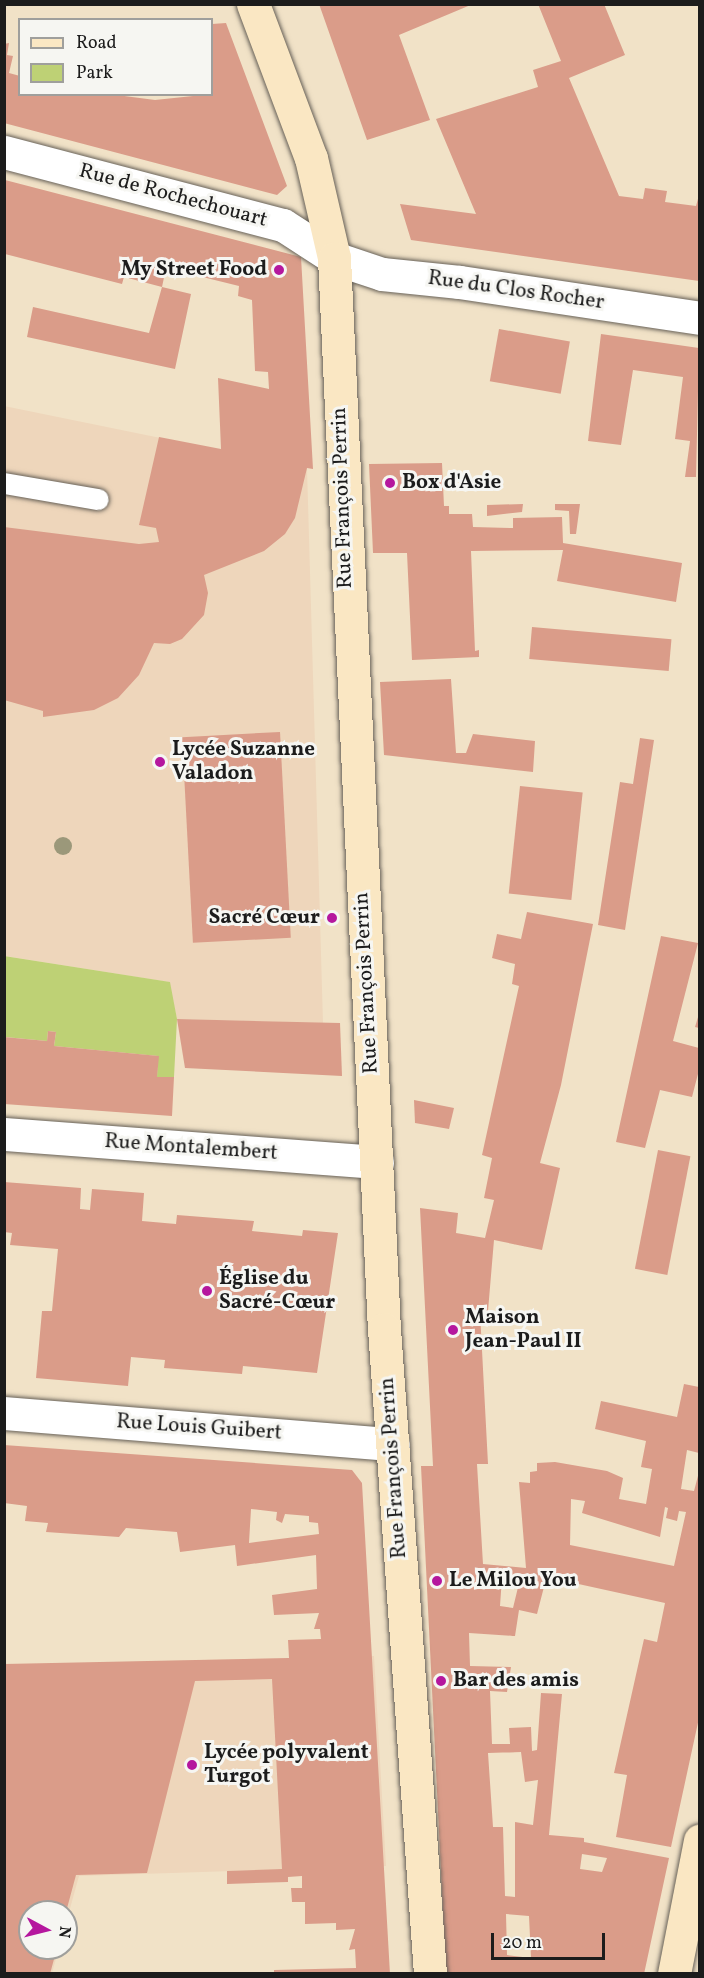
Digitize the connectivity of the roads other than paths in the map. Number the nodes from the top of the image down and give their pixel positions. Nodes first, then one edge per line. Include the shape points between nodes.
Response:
1 (253, 4) edge
2 (4, 152) edge
3 (334, 258) junction
4 (699, 318) edge
5 (4, 483) edge
6 (98, 499) dead end
7 (4, 1134) edge
8 (377, 1162) junction
9 (4, 1413) edge
10 (393, 1444) junction
11 (699, 1840) edge
12 (430, 1974) edge
13 (674, 1974) edge

1 - 3 main road, Rue François Perrin via 311,158
2 - 3 street, Rue de Rochechouart via 283,225
3 - 4 street, Rue du Clos Rocher via 382,274
3 - 8 main road, Rue François Perrin
5 - 6 lane
7 - 8 street, Rue Montalembert
8 - 10 main road, Rue François Perrin
9 - 10 street, Rue Louis Guibert
10 - 12 main road, Rue François Perrin
11 - 13 main road

